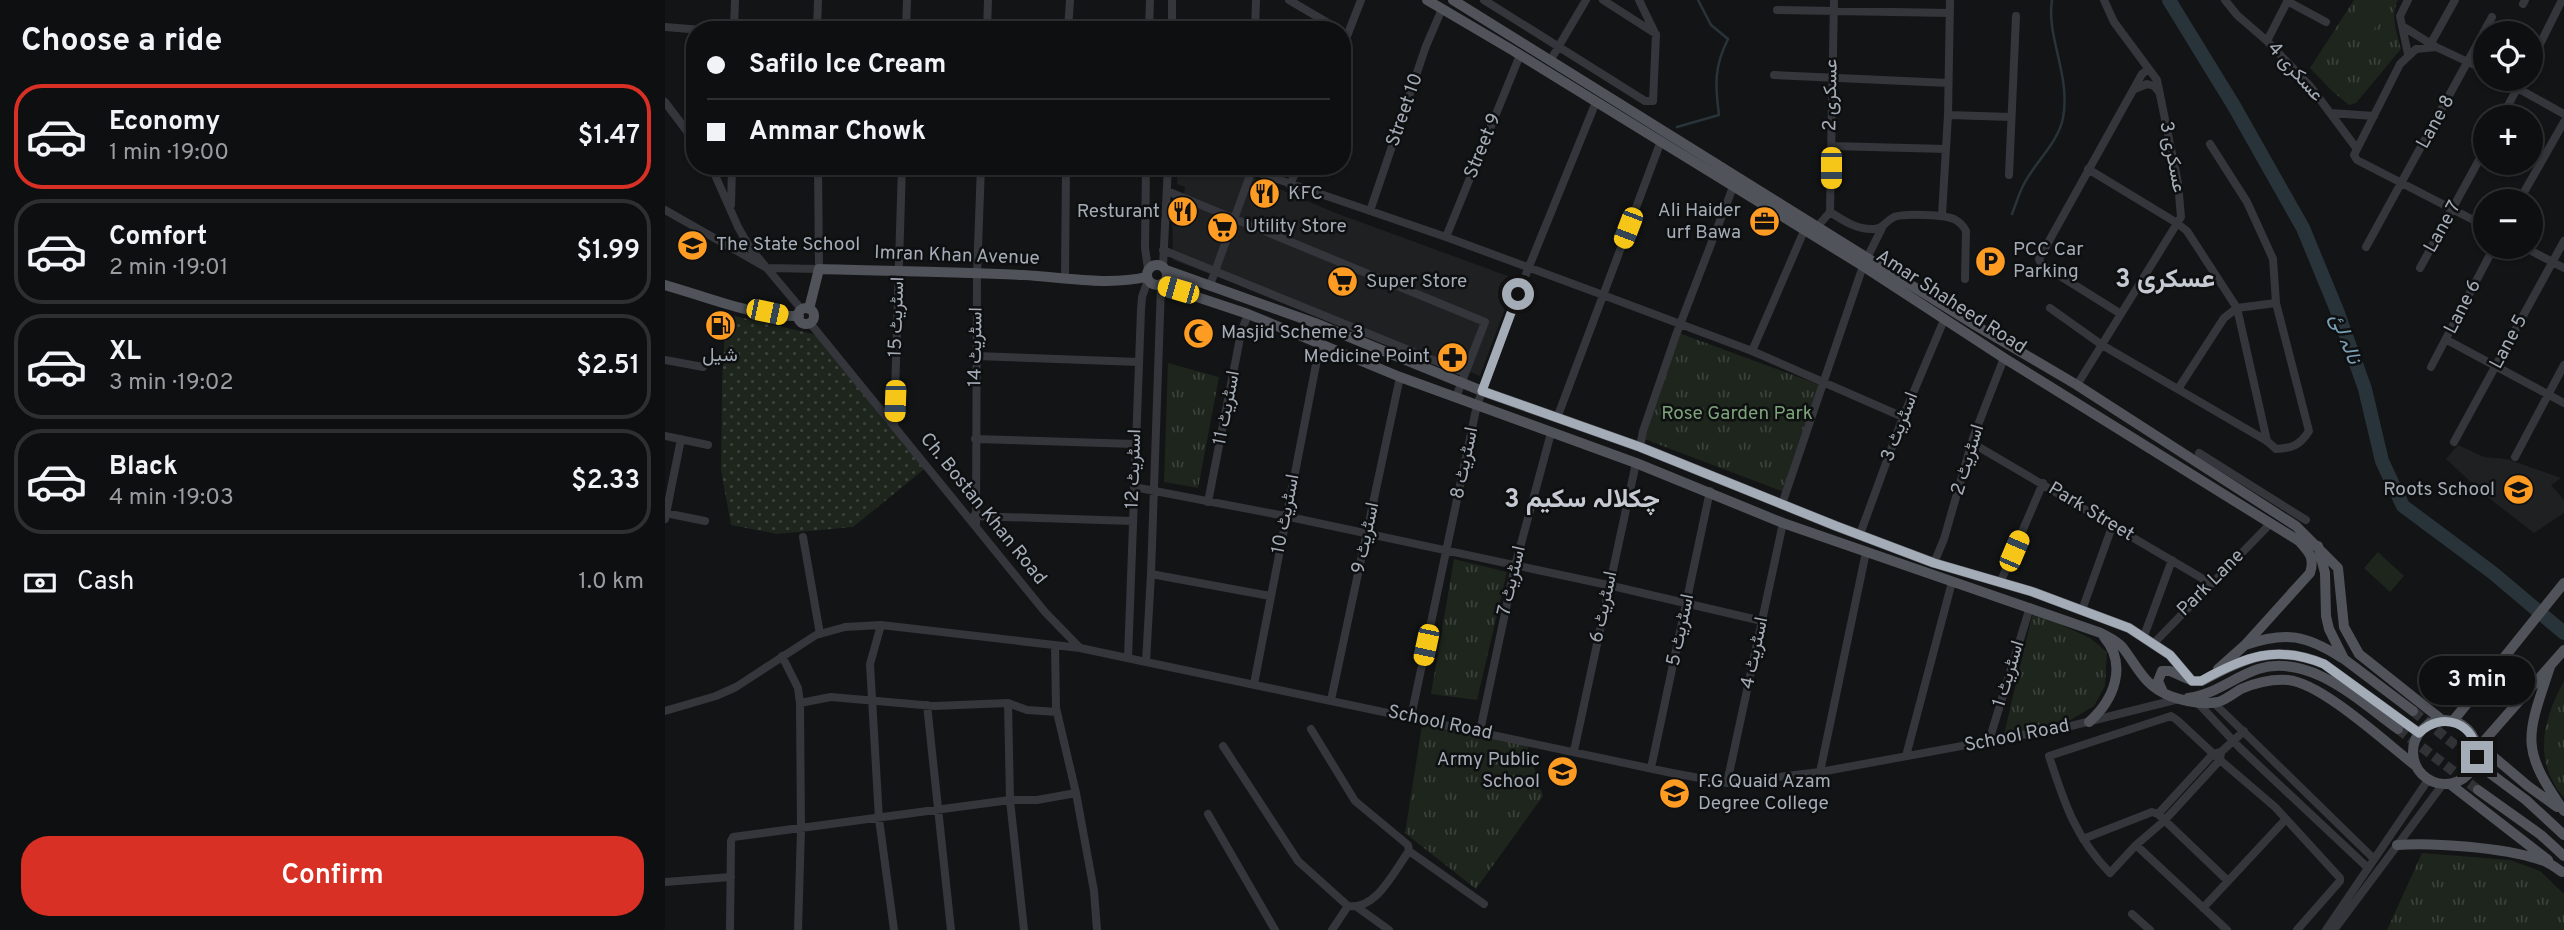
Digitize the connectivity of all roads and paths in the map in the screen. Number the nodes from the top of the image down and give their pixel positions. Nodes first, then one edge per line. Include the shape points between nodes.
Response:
1 (735, 0) edge
2 (818, 0) edge
3 (907, 0) edge
4 (988, 0) edge
5 (1069, 0) edge
6 (1150, 0) edge
7 (1172, 0) edge
8 (1256, 0) edge
9 (1289, 0) edge
10 (1361, 0) edge
11 (1427, 0) edge
12 (1453, 0) edge
13 (1484, 0) edge
14 (1586, 0) edge
15 (1603, 0) edge
16 (1639, 0) edge
17 (1834, 0) edge
18 (1950, 0) edge
19 (2104, 0) edge
20 (2225, 0) edge
21 (2288, 0) edge
22 (2408, 0) edge
23 (2455, 0) edge
24 (2562, 0) edge
25 (1442, 9) junction
26 (1777, 10) dead end
27 (1833, 11) junction
28 (1950, 13) junction
29 (2016, 16) dead end
30 (2492, 17) dead end
31 (734, 21) edge
32 (817, 21) edge
33 (906, 21) edge
34 (987, 21) edge
35 (1068, 21) edge
36 (1149, 21) edge
37 (1171, 21) edge
38 (1255, 21) edge
39 (1325, 21) edge
40 (1350, 21) edge
41 (2326, 22) dead end
42 (2402, 26) junction
43 (665, 27) edge
44 (686, 29) edge
45 (1656, 34) junction
46 (2543, 38) edge
47 (2267, 41) junction
48 (2434, 45) junction
49 (1558, 47) junction
50 (2408, 54) junction
51 (1520, 55) junction
52 (1550, 61) junction
53 (2469, 61) junction
54 (2473, 63) edge
55 (2149, 69) junction
56 (1774, 75) dead end
57 (1831, 77) junction
58 (1948, 83) junction
59 (2133, 89) junction
60 (2523, 91) edge
61 (2159, 92) junction
62 (1599, 97) junction
63 (665, 102) edge
64 (2331, 113) junction
65 (2564, 114) edge
66 (1948, 115) junction
67 (2374, 116) junction
68 (2011, 117) junction
69 (2564, 121) edge
70 (686, 130) edge
71 (1661, 141) junction
72 (2210, 144) dead end
73 (1831, 146) junction
74 (1946, 149) junction
75 (2357, 149) junction
76 (2088, 169) junction
77 (2473, 171) edge
78 (717, 175) edge
79 (732, 175) edge
80 (818, 175) edge
81 (902, 175) edge
82 (981, 175) edge
83 (1066, 175) edge
84 (1146, 175) edge
85 (1168, 175) edge
86 (1251, 175) edge
87 (1267, 175) edge
88 (1294, 175) edge
89 (2009, 176) dead end
90 (2402, 183) junction
91 (1290, 185) junction
92 (1733, 187) junction
93 (2526, 189) edge
94 (1167, 191) junction
95 (2452, 209) junction
96 (665, 210) edge
97 (731, 211) junction
98 (1370, 211) junction
99 (1830, 212) junction
100 (1942, 215) junction
101 (1235, 218) junction
102 (2473, 220) edge
103 (2177, 223) junction
104 (1817, 227) junction
105 (1882, 228) junction
106 (1804, 230) junction
107 (1445, 237) junction
108 (2564, 241) edge
109 (2366, 247) dead end
110 (1163, 250) junction
111 (2543, 257) edge
112 (2488, 259) edge
113 (1865, 262) junction
114 (2552, 262) junction
115 (767, 268) junction
116 (1164, 268) junction
117 (2420, 268) dead end
118 (2564, 268) edge
119 (1528, 269) junction
120 (819, 270) junction
121 (899, 271) junction
122 (1215, 271) junction
123 (977, 274) junction
124 (1147, 276) junction
125 (1065, 278) junction
126 (1965, 279) dead end
127 (665, 285) edge
128 (1161, 285) junction
129 (1210, 285) junction
130 (1603, 295) junction
131 (2276, 303) junction
132 (2050, 308) dead end
133 (2237, 309) junction
134 (803, 312) junction
135 (1248, 314) junction
136 (2121, 314) junction
137 (1944, 320) junction
138 (810, 323) joint
139 (1681, 325) junction
140 (1975, 325) junction
141 (1969, 336) junction
142 (2447, 340) junction
143 (1320, 344) junction
144 (2102, 345) junction
145 (1752, 351) junction
146 (976, 356) junction
147 (2004, 358) junction
148 (665, 360) edge
149 (1139, 362) junction
150 (2564, 365) edge
151 (2496, 366) junction
152 (703, 367) dead end
153 (2431, 367) dead end
154 (1400, 377) junction
155 (1463, 378) junction
156 (1824, 381) junction
157 (2077, 386) junction
158 (2178, 389) junction
159 (1482, 391) junction
160 (2549, 395) junction
161 (1456, 397) junction
162 (2564, 403) edge
163 (1477, 405) junction
164 (1903, 417) junction
165 (1557, 418) junction
166 (894, 426) junction
167 (1551, 433) junction
168 (665, 436) edge
169 (681, 439) junction
170 (975, 439) junction
171 (2267, 441) junction
172 (2454, 442) dead end
173 (1972, 443) junction
174 (1135, 444) junction
175 (708, 445) dead end
176 (1640, 447) junction
177 (2199, 453) dead end
178 (2515, 457) dead end
179 (1636, 463) junction
180 (2238, 482) junction
181 (2043, 483) junction
182 (1133, 486) junction
183 (1154, 491) junction
184 (1710, 491) junction
185 (1208, 502) junction
186 (1782, 504) junction
187 (665, 515) edge
188 (974, 516) junction
189 (1285, 516) junction
190 (2306, 520) dead end
191 (705, 521) dead end
192 (1133, 521) junction
193 (1783, 523) junction
194 (2113, 524) junction
195 (2270, 524) junction
196 (976, 528) junction
197 (1367, 533) junction
198 (1860, 534) junction
199 (803, 537) dead end
200 (2302, 537) junction
201 (2318, 546) junction
202 (1446, 551) junction
203 (1866, 552) junction
204 (2172, 560) junction
205 (1934, 563) junction
206 (1515, 566) junction
207 (1151, 574) junction
208 (1952, 582) junction
209 (2000, 583) junction
210 (2210, 583) junction
211 (2564, 583) edge
212 (1608, 585) junction
213 (1270, 596) junction
214 (1687, 603) junction
215 (2029, 607) junction
216 (2082, 610) junction
217 (1762, 621) junction
218 (881, 625) junction
219 (2101, 633) junction
220 (820, 634) junction
221 (2144, 636) junction
222 (2154, 643) junction
223 (1055, 645) junction
224 (2245, 645) junction
225 (1080, 648) junction
226 (2564, 650) edge
227 (782, 656) junction
228 (1128, 658) junction
229 (2344, 659) junction
230 (1146, 662) junction
231 (2550, 667) junction
232 (2210, 677) junction
233 (2488, 678) junction
234 (2192, 681) junction
235 (1254, 684) junction
236 (2163, 692) junction
237 (2181, 699) junction
238 (1331, 700) junction
239 (873, 701) junction
240 (2197, 702) junction
241 (2214, 702) junction
242 (2517, 702) junction
243 (800, 703) junction
244 (1008, 703) junction
245 (927, 705) junction
246 (665, 711) edge
247 (2413, 711) tunnel mouth
248 (1057, 712) junction
249 (1411, 717) junction
250 (2447, 721) junction
251 (2089, 722) junction
252 (1311, 729) dead end
253 (2398, 729) tunnel mouth
254 (1480, 731) junction
255 (2244, 732) junction
256 (2419, 733) junction
257 (1989, 741) junction
258 (2234, 741) junction
259 (1223, 746) dead end
260 (2477, 747) junction
261 (1574, 751) junction
262 (2218, 755) junction
263 (1906, 756) junction
264 (2416, 766) junction
265 (1651, 768) junction
266 (2487, 771) tunnel mouth
267 (1820, 772) junction
268 (2428, 780) junction
269 (1727, 783) junction
270 (2447, 784) junction
271 (2478, 790) tunnel mouth
272 (1076, 793) junction
273 (1010, 800) junction
274 (938, 809) junction
275 (2564, 812) edge
276 (1208, 814) dead end
277 (2161, 817) junction
278 (879, 819) junction
279 (2285, 820) junction
280 (801, 830) junction
281 (2564, 835) edge
282 (2083, 839) junction
283 (2136, 845) junction
284 (2397, 845) junction
285 (1409, 851) junction
286 (2564, 856) edge
287 (2373, 858) junction
288 (2367, 867) junction
289 (2563, 873) edge
290 (731, 877) junction
291 (2228, 881) junction
292 (665, 882) edge
293 (1484, 904) dead end
294 (1353, 907) junction
295 (2203, 908) junction
296 (2132, 914) dead end
297 (730, 930) edge
298 (797, 930) edge
299 (894, 930) edge
300 (951, 930) edge
301 (1024, 930) edge
302 (1097, 930) edge
303 (1275, 930) edge
304 (1332, 930) edge
305 (1389, 930) edge
306 (2150, 930) edge
307 (2227, 930) edge
308 (2297, 930) edge
309 (2326, 930) edge
310 (2334, 930) edge

1 - 31 street
2 - 32 street
3 - 33 street
4 - 34 street
5 - 35 street
6 - 36 street
7 - 37 street
8 - 38 street
9 - 39 street
10 - 40 street
11 - 25 main road, Amar Shaheed Road
12 - 52 main road, Amar Shaheed Road
13 - 49 street
14 - 49 street
15 - 45 street
16 - 45 street
17 - 27 street, عسکری 2
18 - 28 street
19 - 55 street, عسکری 3 via 2114,22
20 - 47 street, عسکری 4
21 - 41 street
21 - 47 street
22 - 42 street via 2400,16
23 - 48 street
24 - 46 street
25 - 51 main road, Amar Shaheed Road
25 - 98 street, Street 10
26 - 27 street
27 - 28 street
27 - 57 street, عسکری 2
28 - 58 street
29 - 68 street
30 - 53 street, Lane 8
42 - 48 street
42 - 50 street
43 - 44 street
45 - 49 street via 1654,98 1650,102
47 - 64 street, عسکری 4
48 - 50 street
48 - 53 street
49 - 52 street
50 - 67 street
51 - 62 main road, Amar Shaheed Road
51 - 107 street, Street 9
52 - 62 main road, Amar Shaheed Road
53 - 54 street
53 - 90 street, Lane 8
55 - 59 street
55 - 61 street, عسکری 3
56 - 57 street
57 - 58 street
57 - 73 street, عسکری 2
58 - 66 street
59 - 61 street via 2147,85
59 - 76 street
60 - 65 street
61 - 103 street, عسکری 3 via 2179,195 2181,217
62 - 71 main road, Amar Shaheed Road
62 - 104 main road, Amar Shaheed Road
62 - 119 street, اسٹریٹ 8
63 - 70 street
64 - 67 street
64 - 75 street, عسکری 4
66 - 68 street
66 - 74 street
67 - 75 street
68 - 89 street
69 - 93 street
71 - 92 main road, Amar Shaheed Road
71 - 130 street
72 - 131 street via 2247,202 2273,259
73 - 74 street
73 - 99 street, عسکری 2
74 - 100 street
75 - 90 street, عسکری 4 via 2357,160
76 - 103 street
76 - 136 street via 2039,261
77 - 95 street, Lane 7
78 - 97 street
79 - 97 street
80 - 120 street
81 - 121 street, اسٹریٹ 15
82 - 123 street, اسٹریٹ 14
83 - 125 street
84 - 124 street, اسٹریٹ 12
85 - 94 street
86 - 101 street
87 - 91 street
88 - 91 street
90 - 95 street
90 - 109 street, Lane 8
91 - 98 street
92 - 106 main road, Amar Shaheed Road
92 - 139 street
94 - 101 street
94 - 110 street
95 - 102 street
95 - 117 street, Lane 7
96 - 115 street
97 - 115 street via 750,248
98 - 107 street
99 - 104 street
99 - 105 street via 1860,229
100 - 105 street via 1896,216
100 - 126 street via 1956,220 1966,231
101 - 122 street
101 - 155 street via 1485,322
103 - 133 street via 2187,231
103 - 136 street
104 - 113 main road, Amar Shaheed Road
105 - 113 street
106 - 113 main road, Amar Shaheed Road
106 - 145 street
107 - 119 street
108 - 114 street, Lane 5
110 - 116 street
110 - 122 street
111 - 114 street
112 - 142 street, Lane 6
113 - 137 main road, Amar Shaheed Road
113 - 140 main road, Amar Shaheed Road
113 - 156 street
114 - 118 street
114 - 151 street, Lane 5
115 - 120 street, Imran Khan Avenue
115 - 134 street
116 - 124 main road via 1156,265
116 - 128 main road via 1167,278
116 - 129 main road
119 - 130 street
119 - 159 street, اسٹریٹ 8
120 - 121 main road, Imran Khan Avenue
120 - 134 main road
121 - 123 main road, Imran Khan Avenue
121 - 166 street, اسٹریٹ 15
122 - 129 street
122 - 155 street
123 - 125 main road, Imran Khan Avenue
123 - 146 street, اسٹریٹ 14
124 - 125 main road, Imran Khan Avenue via 1128,280
124 - 128 main road via 1152,284
124 - 149 street, اسٹریٹ 12
127 - 134 main road via 785,316
128 - 135 main road
128 - 183 street
129 - 155 main road
130 - 139 street
130 - 165 street
131 - 133 street
131 - 171 street via 2309,431 2302,443 2291,448 2276,449
132 - 144 street
133 - 158 street via 2224,318
133 - 171 street
134 - 138 main road via 814,317
135 - 143 main road
135 - 185 street, اسٹریٹ 11
136 - 144 street
137 - 141 main road, Amar Shaheed Road
137 - 164 street, اسٹریٹ 3
138 - 166 street, Ch. Bostan Khan Road
139 - 145 street
139 - 176 street
140 - 141 main road
140 - 157 main road, Amar Shaheed Road
141 - 147 main road, Amar Shaheed Road
142 - 151 street
142 - 153 street, Lane 6
143 - 154 main road
143 - 189 street, اسٹریٹ 10
144 - 157 street
144 - 158 street
145 - 156 street
146 - 149 street
146 - 170 street, اسٹریٹ 14
147 - 173 street, اسٹریٹ 2
147 - 195 main road, Amar Shaheed Road
148 - 152 street
149 - 174 street, اسٹریٹ 12
150 - 160 street
151 - 160 street
151 - 172 street, Lane 5
154 - 161 main road
154 - 197 street, اسٹریٹ 9
155 - 159 main road
155 - 161 street
156 - 164 street
156 - 186 street
157 - 180 main road, Amar Shaheed Road
158 - 171 street
159 - 163 street, اسٹریٹ 8
159 - 165 main road
160 - 162 street
160 - 178 street
161 - 163 main road
163 - 167 main road
163 - 202 street, اسٹریٹ 8
164 - 198 street, اسٹریٹ 3
165 - 176 main road
166 - 196 street, Ch. Bostan Khan Road
167 - 179 main road
167 - 206 street, اسٹریٹ 7
168 - 169 street
169 - 175 street
169 - 187 street
170 - 174 street
170 - 188 street, اسٹریٹ 14
173 - 181 street, Park Street
173 - 205 street, اسٹریٹ 2
174 - 182 street, اسٹریٹ 12
176 - 186 main road
177 - 180 street
179 - 184 main road
179 - 212 street, اسٹریٹ 6
180 - 190 street
180 - 200 main road, Amar Shaheed Road
181 - 194 street, Park Street
181 - 209 street
182 - 183 street
182 - 192 street, اسٹریٹ 12
183 - 185 street
183 - 207 street
184 - 193 main road
184 - 214 street, اسٹریٹ 5
185 - 189 street
186 - 198 main road
187 - 191 street
188 - 192 street
188 - 196 street, اسٹریٹ 14
189 - 197 street
189 - 213 street, اسٹریٹ 10
192 - 228 street, اسٹریٹ 12
193 - 203 main road
193 - 217 street, اسٹریٹ 4
194 - 204 street, Park Street
194 - 216 street
195 - 200 main road, Amar Shaheed Road
195 - 210 street, Park Lane
196 - 225 street, Ch. Bostan Khan Road
197 - 202 street
197 - 238 street, اسٹریٹ 9
198 - 205 main road
199 - 220 street
200 - 201 main road, Amar Shaheed Road
200 - 224 main road via 2313,564 2310,573
201 - 229 main road via 2329,629
201 - 250 main road, Amar Shaheed Road via 2338,568 2341,611 2350,642 2372,666
202 - 206 street
202 - 249 street, اسٹریٹ 8
203 - 208 main road
203 - 267 street
204 - 210 street, Park Street
204 - 221 street
205 - 209 main road
206 - 212 street
206 - 254 street, اسٹریٹ 7
207 - 213 street
207 - 230 street
208 - 215 main road
208 - 263 street
209 - 216 main road
210 - 222 street, Park Lane
211 - 233 main road
212 - 214 street
212 - 261 street, اسٹریٹ 6
213 - 235 street, اسٹریٹ 10
214 - 217 street
214 - 265 street, اسٹریٹ 5
215 - 219 main road
215 - 257 street, اسٹریٹ 1
216 - 221 main road
217 - 269 street, اسٹریٹ 4
218 - 220 street, School Road
218 - 223 street, School Road
218 - 239 street via 870,664
219 - 236 main road via 2121,645 2143,677
219 - 251 main road via 2114,655 2116,680 2105,705
220 - 227 street, School Road
221 - 222 main road
222 - 234 main road
223 - 225 street, School Road
223 - 248 street
224 - 229 main road via 2288,635 2321,644
224 - 232 main road
225 - 228 street, School Road
226 - 231 main road
227 - 243 street
227 - 246 street, School Road via 736,687
228 - 230 street, School Road
229 - 247 main road
230 - 235 street, School Road
231 - 242 main road
231 - 275 main road via 2531,744 2537,770
232 - 234 main road
232 - 256 main road via 2257,655 2308,657
233 - 242 main road via 2501,700
233 - 250 main road
234 - 236 main road via 2162,671 2158,681
235 - 238 street, School Road
236 - 237 main road
237 - 240 main road
237 - 251 street, School Road
237 - 253 main road via 2205,694 2258,669 2291,667 2321,676
238 - 249 street, School Road
239 - 243 street via 831,697
239 - 245 street
239 - 278 street
240 - 241 main road
240 - 258 street
241 - 255 street
241 - 264 main road via 2258,683 2290,680 2304,684
242 - 260 main road
243 - 280 street
244 - 245 street
244 - 248 street
244 - 273 street
245 - 274 street
248 - 272 street
249 - 254 street, School Road
250 - 256 main road
250 - 260 main road via 2468,730
251 - 257 street, School Road
252 - 285 street via 1355,801 1401,837
254 - 261 street, School Road
255 - 258 street
255 - 287 street
256 - 264 main road via 2413,749
257 - 263 street, School Road
258 - 262 street
258 - 288 street
259 - 294 street via 1298,861
260 - 270 main road via 2471,772
260 - 275 main road
261 - 265 street, School Road
262 - 277 street
262 - 279 street
262 - 282 street via 2171,716 2049,756 2064,803
263 - 267 street, School Road
264 - 268 main road
265 - 269 street, School Road
266 - 281 main road
267 - 269 street, School Road
268 - 270 main road
268 - 287 street
270 - 284 street
270 - 289 main road
271 - 286 main road
272 - 273 street
272 - 302 street
273 - 274 street
273 - 301 street
274 - 278 street
274 - 300 street
276 - 303 street
277 - 282 street via 2145,814
277 - 283 street
277 - 291 street
278 - 280 street
278 - 299 street
279 - 291 street
279 - 308 street via 2340,878
280 - 290 street via 733,837
280 - 298 street
282 - 283 street via 2110,873
283 - 295 street
284 - 289 main road via 2420,843 2507,853 2540,859
284 - 310 street
285 - 293 street
285 - 294 street via 1368,903
287 - 288 street
288 - 309 street
290 - 292 street
290 - 297 street
291 - 295 street
294 - 304 street
294 - 305 street
295 - 307 street
296 - 306 street

